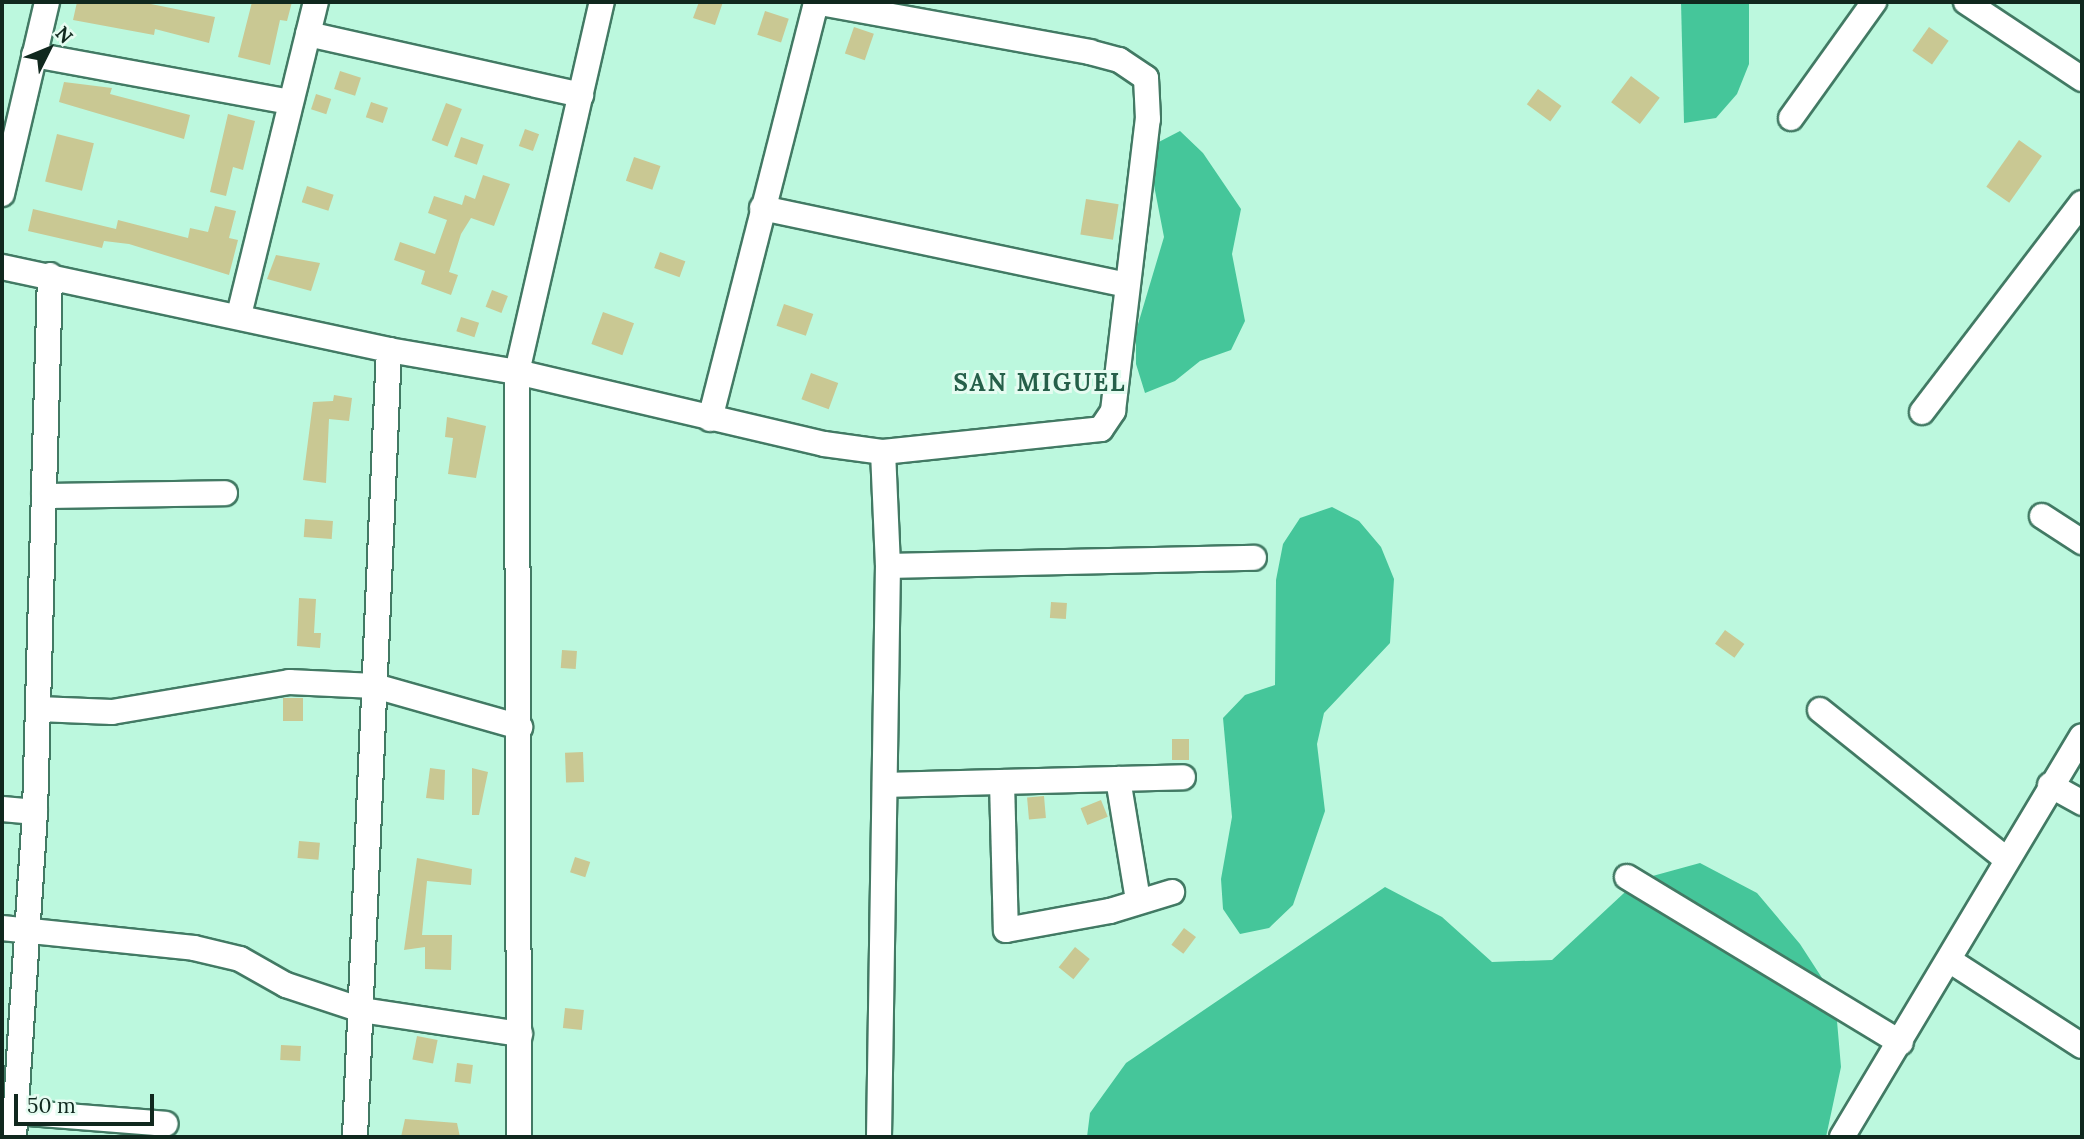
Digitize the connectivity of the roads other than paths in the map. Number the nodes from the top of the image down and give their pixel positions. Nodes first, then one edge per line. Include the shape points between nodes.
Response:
1 (47, 2) edge
2 (316, 2) edge
3 (602, 2) edge
4 (816, 2) edge
5 (1874, 2) edge
6 (1966, 2) edge
7 (307, 34) junction
8 (34, 55) junction
9 (2082, 79) edge
10 (581, 95) junction
11 (291, 102) junction
12 (1791, 118) dead end
13 (2, 194) edge
14 (2082, 203) edge
15 (762, 208) junction
16 (2, 267) edge
17 (50, 275) junction
18 (1126, 285) junction
19 (239, 315) junction
20 (389, 350) junction
21 (517, 372) junction
22 (1922, 412) dead end
23 (710, 419) junction
24 (883, 452) junction
25 (225, 493) dead end
26 (44, 496) junction
27 (2042, 516) dead end
28 (2082, 542) edge
29 (1255, 558) dead end
30 (888, 566) junction
31 (374, 686) junction
32 (38, 709) junction
33 (1819, 710) dead end
34 (520, 727) junction
35 (2082, 736) edge
36 (1183, 777) dead end
37 (1118, 779) junction
38 (1002, 782) junction
39 (885, 785) junction
40 (2050, 785) junction
41 (2082, 803) edge
42 (2, 809) edge
43 (35, 812) junction
44 (2005, 858) junction
45 (1627, 877) dead end
46 (1172, 892) dead end
47 (1138, 900) junction
48 (2, 928) edge
49 (26, 931) junction
50 (1949, 960) junction
51 (361, 1010) junction
52 (520, 1034) junction
53 (1901, 1043) junction
54 (2082, 1046) edge
55 (166, 1124) dead end
56 (11, 1129) edge
57 (355, 1137) edge
58 (519, 1137) edge
59 (879, 1137) edge
60 (1842, 1137) edge

1 - 8 street
2 - 7 street
3 - 10 street
4 - 15 street
4 - 18 street via 1090,52 1138,68 1146,78 1148,119
5 - 12 street
6 - 9 street
7 - 10 street
7 - 11 street
8 - 11 street
8 - 13 street
10 - 21 street
11 - 19 street
14 - 22 street
15 - 18 street
15 - 23 street
16 - 17 street
17 - 19 street
17 - 26 street
18 - 24 street via 1114,411 1101,429
19 - 20 street
20 - 21 street
20 - 31 street
21 - 23 street
21 - 34 street
23 - 24 street
24 - 30 street
25 - 26 street
26 - 32 street
27 - 28 street
29 - 30 street
30 - 39 street
31 - 32 street via 289,682 112,712
31 - 34 street
31 - 51 street
32 - 43 street
33 - 44 street
34 - 52 street
35 - 40 street
36 - 37 street
37 - 38 street
37 - 47 street
38 - 39 street
38 - 47 street via 1006,930 1110,911
39 - 59 street
40 - 41 street
40 - 44 street
42 - 43 street
43 - 49 street
44 - 50 street
45 - 53 street
46 - 47 street
48 - 49 street
49 - 51 street via 194,948 240,959 286,985
49 - 56 street
50 - 53 street
50 - 54 street
51 - 52 street
51 - 57 street
52 - 58 street
53 - 60 street
55 - 56 street

